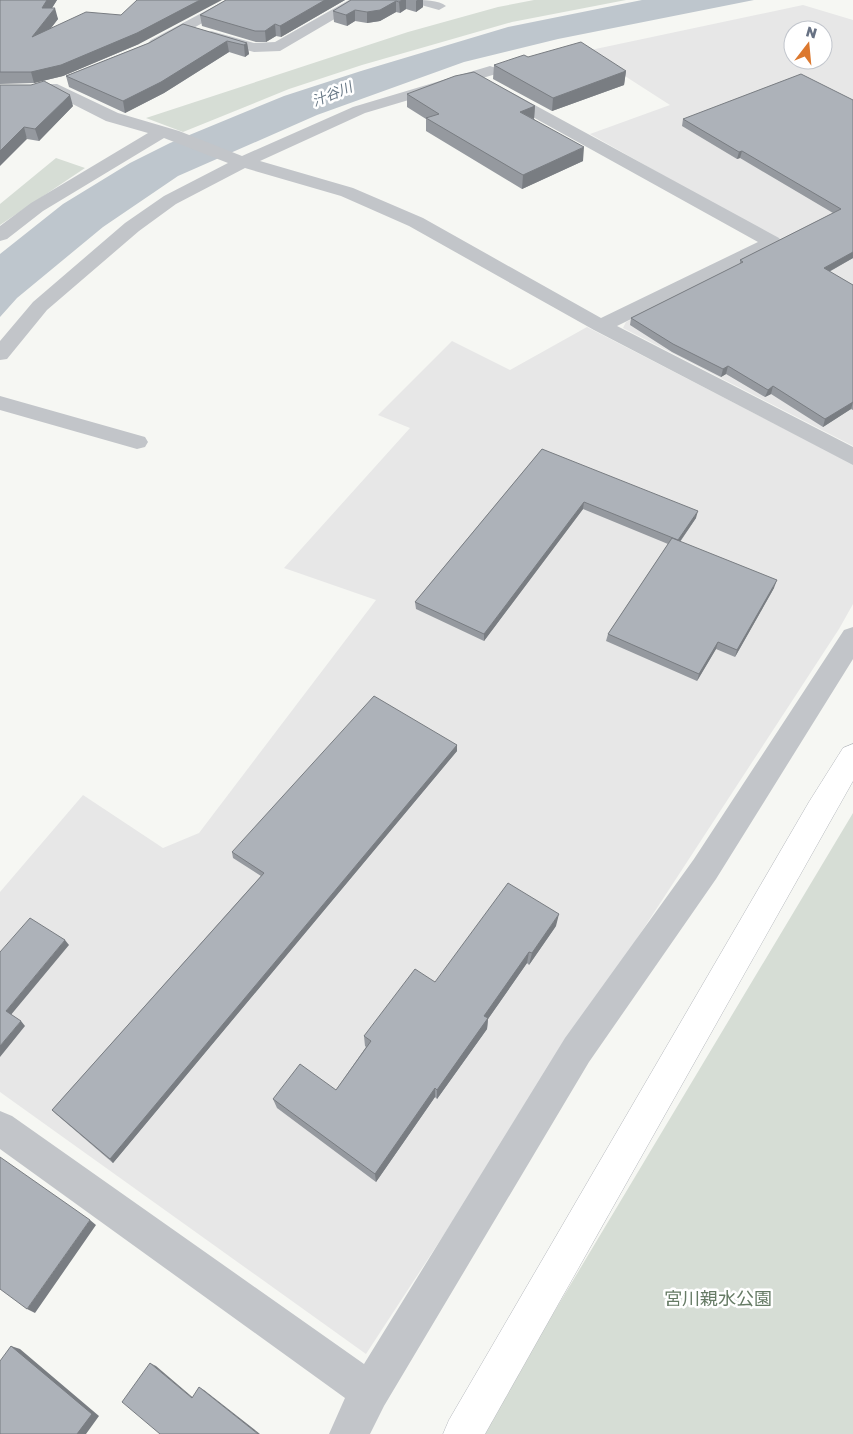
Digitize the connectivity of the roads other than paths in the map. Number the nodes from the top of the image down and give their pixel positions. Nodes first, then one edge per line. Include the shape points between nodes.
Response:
1 (237, 0) edge
2 (360, 0) edge
3 (419, 0) edge
4 (439, 6) dead end
5 (183, 28) junction
6 (145, 49) edge
7 (490, 71) dead end
8 (472, 76) junction
9 (70, 81) edge
10 (51, 87) junction
11 (34, 90) edge
12 (167, 133) junction
13 (238, 161) junction
14 (0, 234) edge
15 (601, 326) junction
16 (0, 354) edge
17 (0, 404) edge
18 (137, 442) dead end
19 (853, 457) edge
20 (853, 637) edge
21 (853, 756) edge
22 (0, 1128) edge
23 (370, 1392) junction
24 (349, 1434) edge
25 (463, 1434) edge

1 - 5 street
2 - 5 street via 280,46 268,49 255,49
3 - 4 street
5 - 6 street
7 - 8 street
8 - 13 street via 359,110
8 - 15 street via 772,242
9 - 10 street
10 - 11 street
10 - 12 street via 112,117
12 - 13 street
12 - 14 street via 37,207
13 - 15 street via 347,192 416,222
13 - 16 street via 170,200 132,227 40,306
15 - 19 street
17 - 18 street
20 - 23 street via 705,869 577,1050
21 - 25 street
22 - 23 street
23 - 24 street

